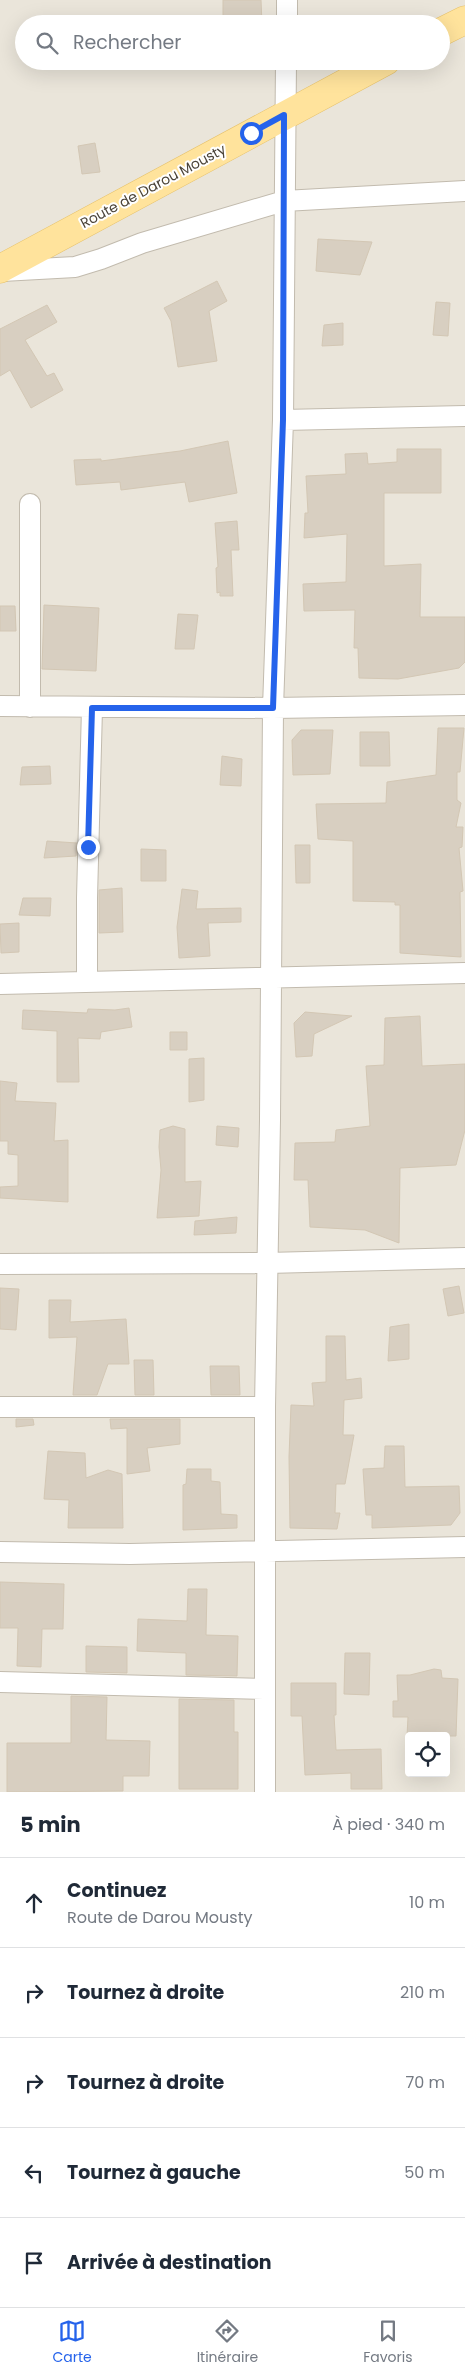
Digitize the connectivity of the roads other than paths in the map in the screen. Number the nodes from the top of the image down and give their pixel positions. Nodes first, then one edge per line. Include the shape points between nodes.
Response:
1 (287, 0) edge
2 (287, 15) edge
3 (465, 20) edge
4 (450, 28) edge
5 (286, 70) edge
6 (369, 70) edge
7 (284, 115) junction
8 (465, 192) edge
9 (284, 201) junction
10 (0, 270) edge
11 (465, 416) edge
12 (283, 420) junction
13 (30, 504) dead end
14 (465, 705) edge
15 (0, 706) edge
16 (30, 707) junction
17 (92, 708) junction
18 (273, 708) junction
19 (465, 973) edge
20 (272, 978) junction
21 (87, 982) junction
22 (0, 984) edge
23 (465, 1258) edge
24 (267, 1263) junction
25 (0, 1264) edge
26 (0, 1407) edge
27 (266, 1407) junction
28 (465, 1547) edge
29 (0, 1552) edge
30 (266, 1552) junction
31 (0, 1682) edge
32 (264, 1689) junction
33 (265, 1792) edge

1 - 2 street
3 - 4 main road
5 - 7 street
6 - 7 main road, Route de Darou Mousty
7 - 9 street
7 - 10 main road, Route de Darou Mousty
8 - 9 street
9 - 10 street via 142,243 74,267
9 - 12 street
11 - 12 street
12 - 18 street
13 - 16 street
14 - 18 street
15 - 16 street
16 - 17 street
17 - 18 street
17 - 21 street
18 - 20 street
19 - 20 street
20 - 21 street
20 - 24 street
21 - 22 street
23 - 24 street
24 - 25 street
24 - 27 street
26 - 27 street
27 - 30 street
28 - 30 street
29 - 30 street
30 - 32 street
31 - 32 street
32 - 33 street

